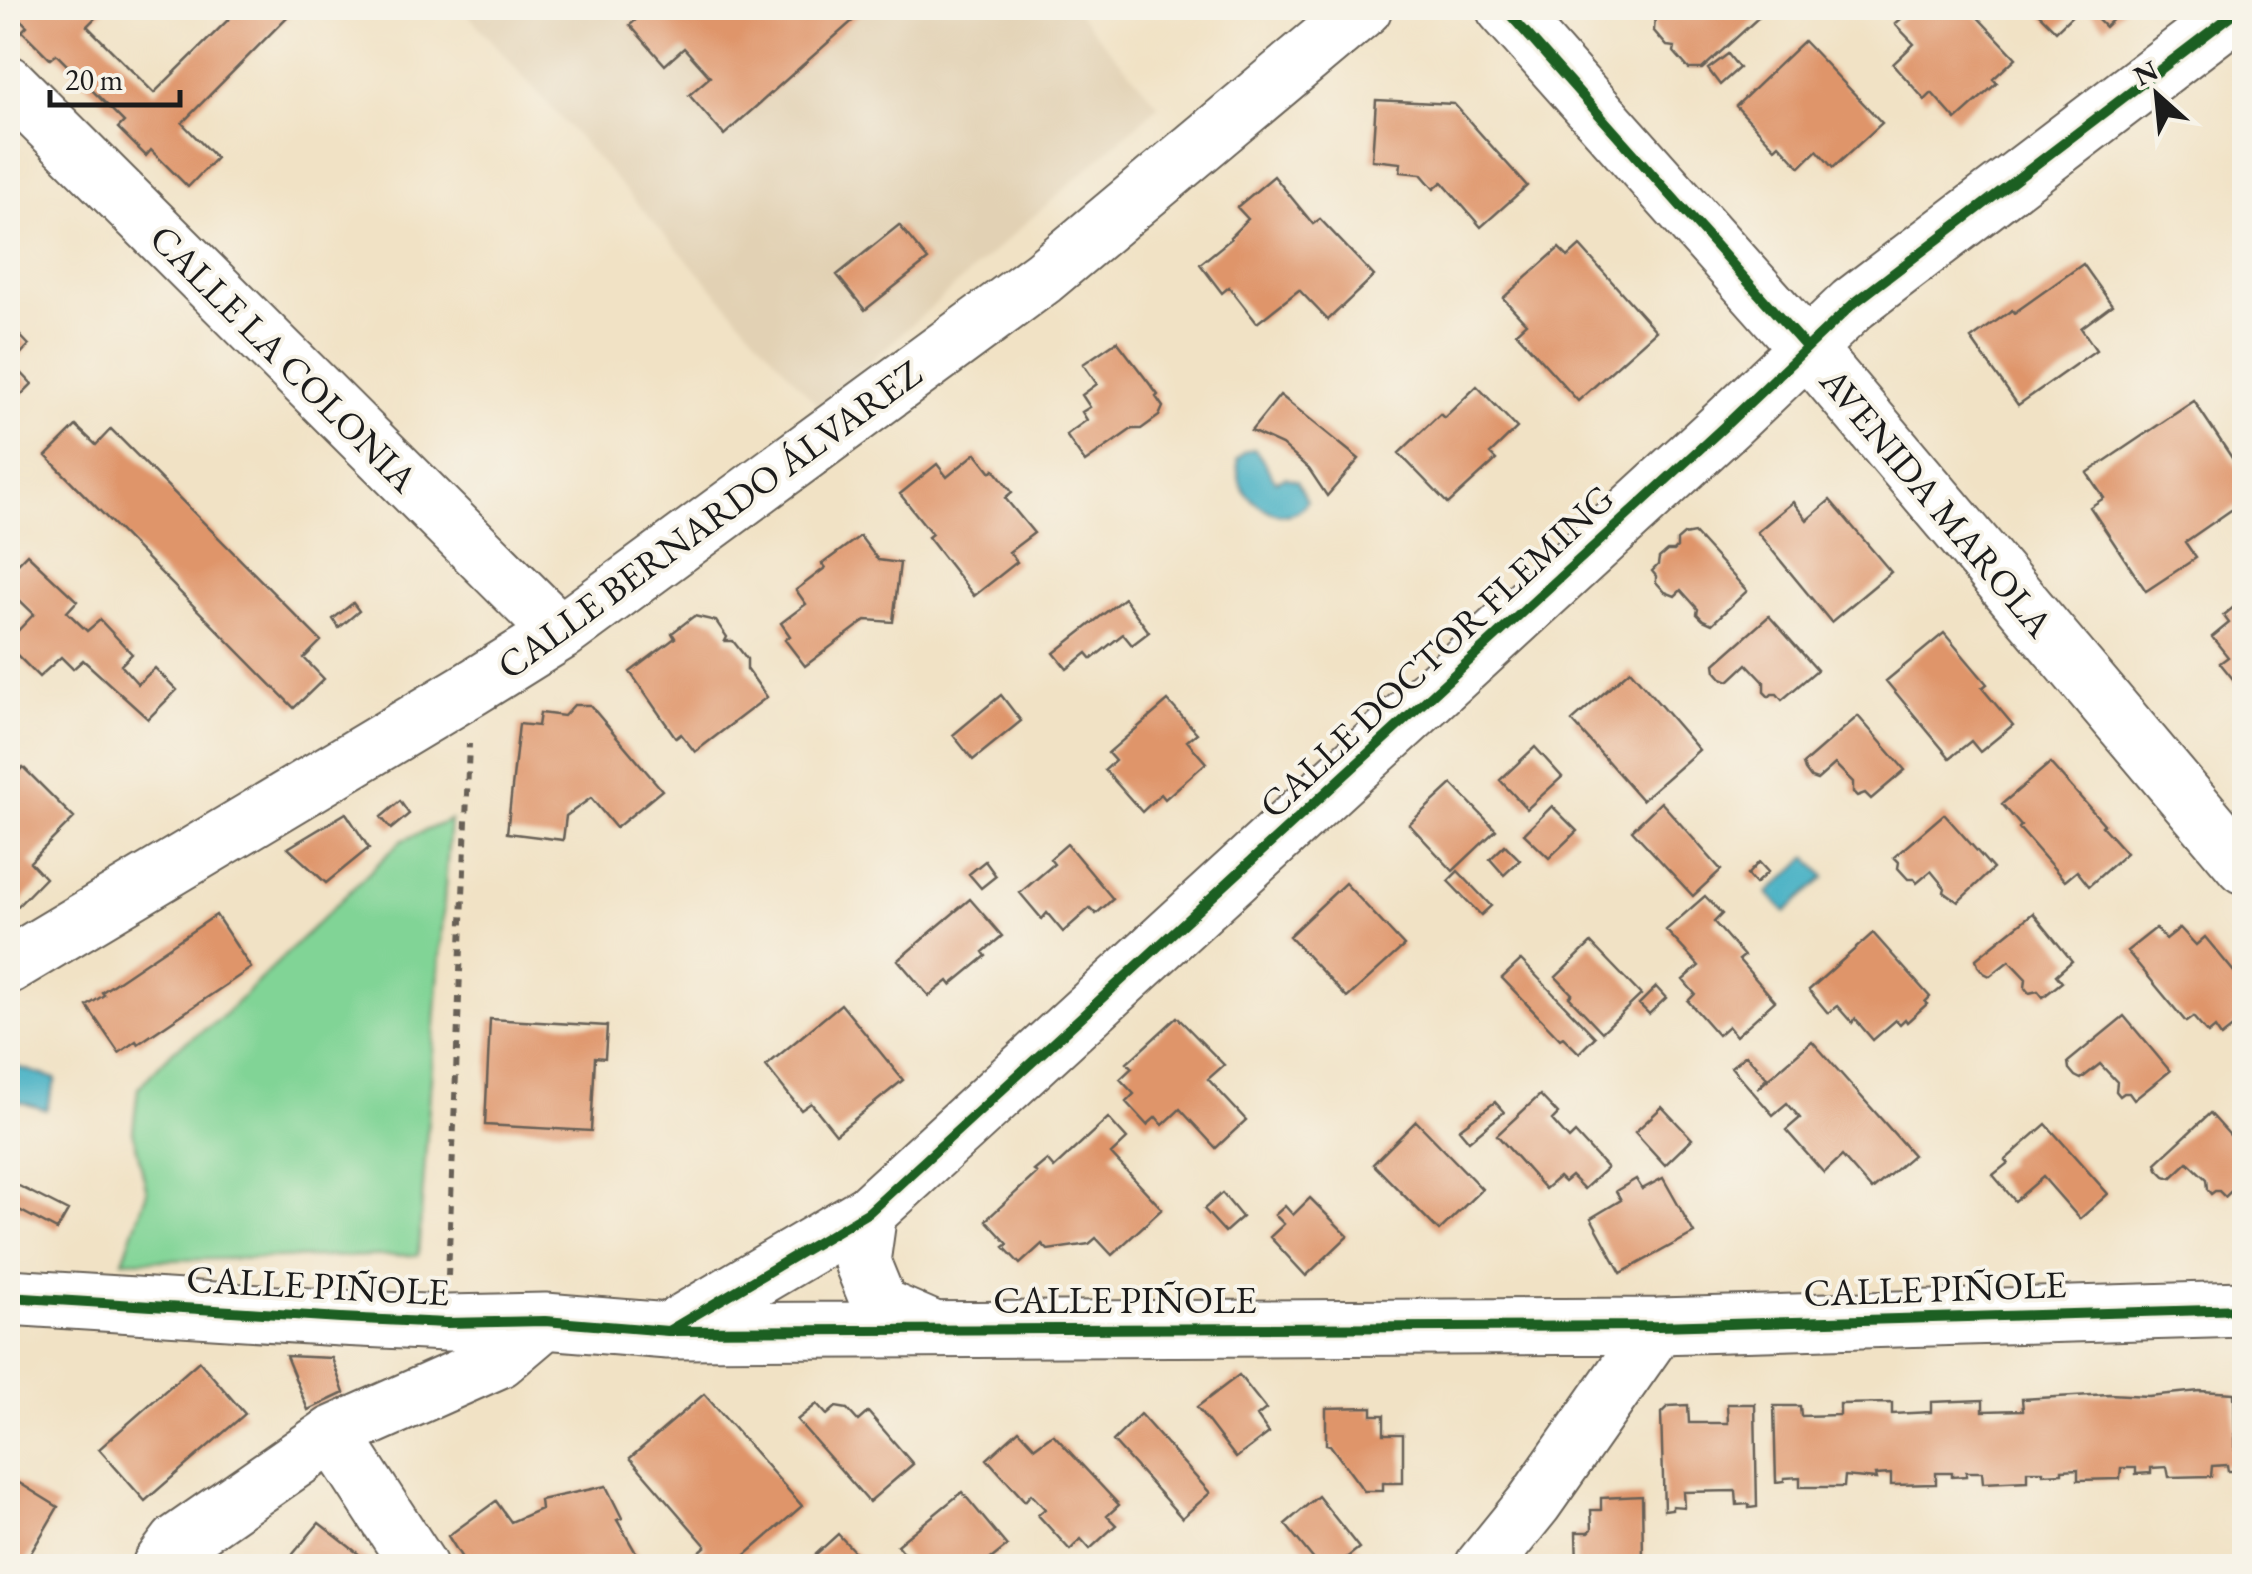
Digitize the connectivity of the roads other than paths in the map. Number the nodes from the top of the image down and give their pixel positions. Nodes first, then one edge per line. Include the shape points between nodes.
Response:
1 (1364, 8) edge
2 (1504, 8) edge
3 (2241, 8) edge
4 (8, 83) edge
5 (1806, 347) junction
6 (560, 633) junction
7 (2244, 866) edge
8 (8, 966) edge
9 (869, 1212) junction
10 (8, 1298) edge
11 (2244, 1309) edge
12 (420, 1321) junction
13 (546, 1321) junction
14 (1658, 1326) junction
15 (936, 1330) junction
16 (668, 1331) junction
17 (350, 1428) junction
18 (1488, 1565) edge
19 (160, 1566) edge
20 (419, 1566) edge

1 - 6 street, CALLE BERNARDO ÁLVAREZ via 1043,277
2 - 5 street, AVENIDA MAROLA
3 - 5 street, CALLE DOCTOR FLEMING
4 - 6 street, CALLE LA COLONIA
5 - 7 street, AVENIDA MAROLA
5 - 9 street, CALLE DOCTOR FLEMING
6 - 8 street, CALLE BERNARDO ÁLVAREZ
9 - 15 street via 862,1262 880,1306
9 - 16 street, CALLE DOCTOR FLEMING
10 - 12 street, CALLE PIÑOLE
11 - 14 street, CALLE PIÑOLE
12 - 13 street, CALLE PIÑOLE
12 - 17 street via 401,1348 388,1393
13 - 16 street, CALLE PIÑOLE
13 - 17 street via 499,1360
14 - 15 street, CALLE PIÑOLE
14 - 18 street
15 - 16 street, CALLE PIÑOLE
17 - 19 street via 178,1542
17 - 20 street

